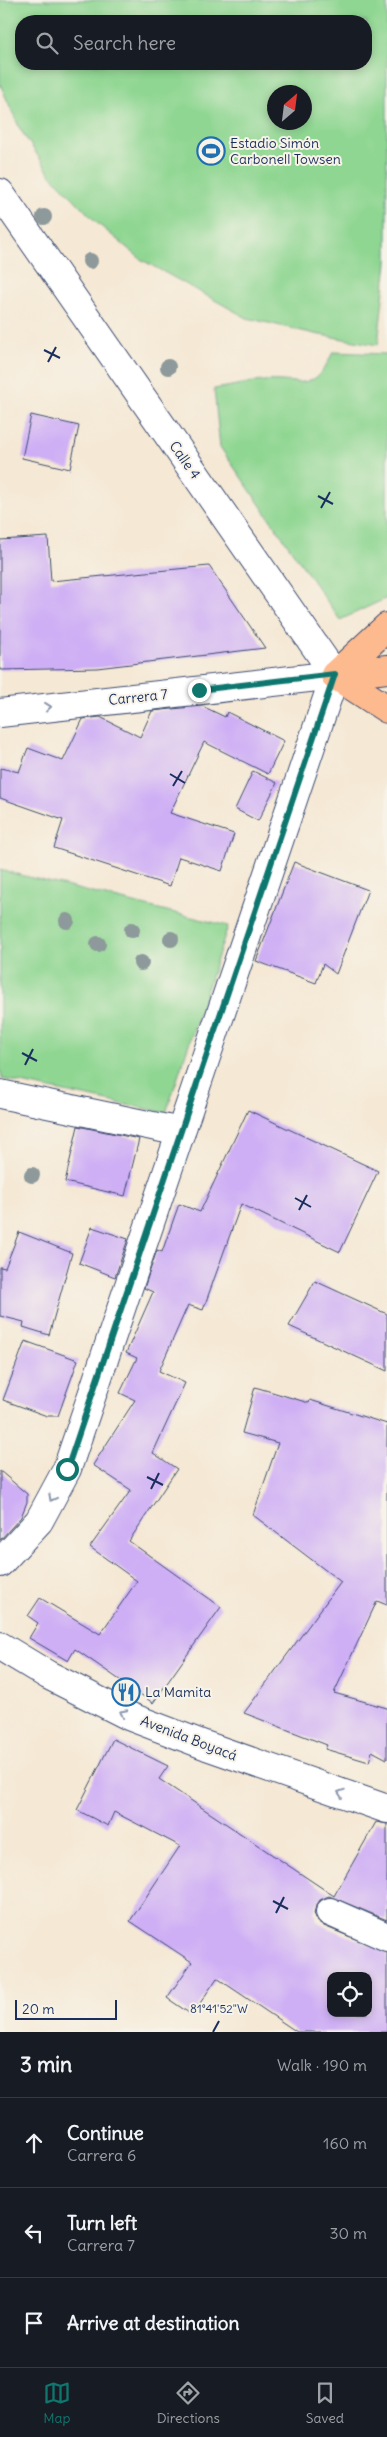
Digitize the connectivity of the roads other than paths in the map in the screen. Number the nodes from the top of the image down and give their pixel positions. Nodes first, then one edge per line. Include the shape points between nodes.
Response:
1 (0, 194) edge
2 (387, 627) edge
3 (387, 669) edge
4 (335, 674) junction
5 (387, 709) edge
6 (0, 713) edge
7 (0, 1094) edge
8 (182, 1132) junction
9 (0, 1563) edge
10 (0, 1646) edge
11 (387, 1809) edge
12 (330, 1912) dead end
13 (387, 1938) edge

1 - 4 street, Calle 4
2 - 4 main road
3 - 4 main road
4 - 5 main road, Calle 4
6 -> 4 street, Carrera 7
4 - 8 street
7 - 8 street
8 -> 9 street via 67,1469 39,1521
11 -> 10 street, Avenida Boyacá via 131,1717 48,1675
12 - 13 street

